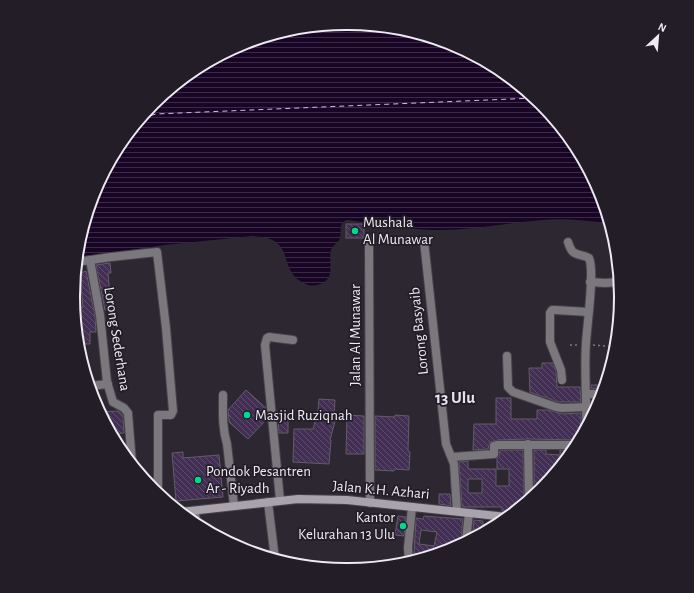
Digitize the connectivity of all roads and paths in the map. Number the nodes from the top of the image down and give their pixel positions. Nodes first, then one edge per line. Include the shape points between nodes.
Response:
1 (369, 240) dead end
2 (424, 241) dead end
3 (568, 242) dead end
4 (90, 260) junction
5 (83, 261) edge
6 (590, 282) junction
7 (613, 282) edge
8 (588, 312) junction
9 (293, 340) dead end
10 (586, 345) junction
11 (608, 346) edge
12 (508, 356) dead end
13 (562, 380) dead end
14 (108, 384) junction
15 (96, 385) edge
16 (586, 394) junction
17 (594, 394) edge
18 (223, 395) dead end
19 (587, 407) junction
20 (587, 412) edge
21 (528, 444) junction
22 (570, 444) edge
23 (131, 453) edge
24 (452, 457) junction
25 (158, 484) edge
26 (529, 491) edge
27 (280, 500) junction
28 (268, 502) junction
29 (370, 503) junction
30 (234, 506) junction
31 (412, 507) junction
32 (190, 511) edge
33 (195, 511) junction
34 (456, 511) junction
35 (469, 513) junction
36 (195, 515) edge
37 (498, 516) edge
38 (467, 535) edge
39 (274, 553) edge
40 (409, 556) edge

1 - 29 street, Jalan Al Munawar
2 - 24 street, Lorong Basyaib via 446,444
3 - 6 street via 573,254 589,258 591,261
4 - 5 street
4 - 14 street, Lorong Sederhana
4 - 25 street via 157,252 173,411 171,415 158,416
6 - 7 street
6 - 8 street
8 - 10 street
8 - 13 street via 550,312 550,342 561,370
9 - 27 street via 269,337 265,345
10 - 11 path
10 - 16 street
12 - 19 street via 508,387 513,392 556,407
14 - 15 street
14 - 23 street, Lorong Sederhana via 113,402 128,413
16 - 17 street
16 - 19 street
18 - 30 street via 222,417
19 - 20 street
21 - 22 street
21 - 24 street via 496,445 494,454
21 - 26 street
24 - 34 street, Lorong Basyaib
27 - 28 street, Jalan K.H. Azhari
27 - 29 street, Jalan K.H. Azhari via 347,500
28 - 30 street, Jalan K.H. Azhari
28 - 39 street
29 - 31 street, Jalan K.H. Azhari
30 - 33 street, Jalan K.H. Azhari
31 - 34 street, Jalan K.H. Azhari
31 - 40 street
32 - 33 street, Jalan K.H. Azhari
33 - 36 street
34 - 35 street, Jalan K.H. Azhari
35 - 37 street, Jalan K.H. Azhari
35 - 38 street

